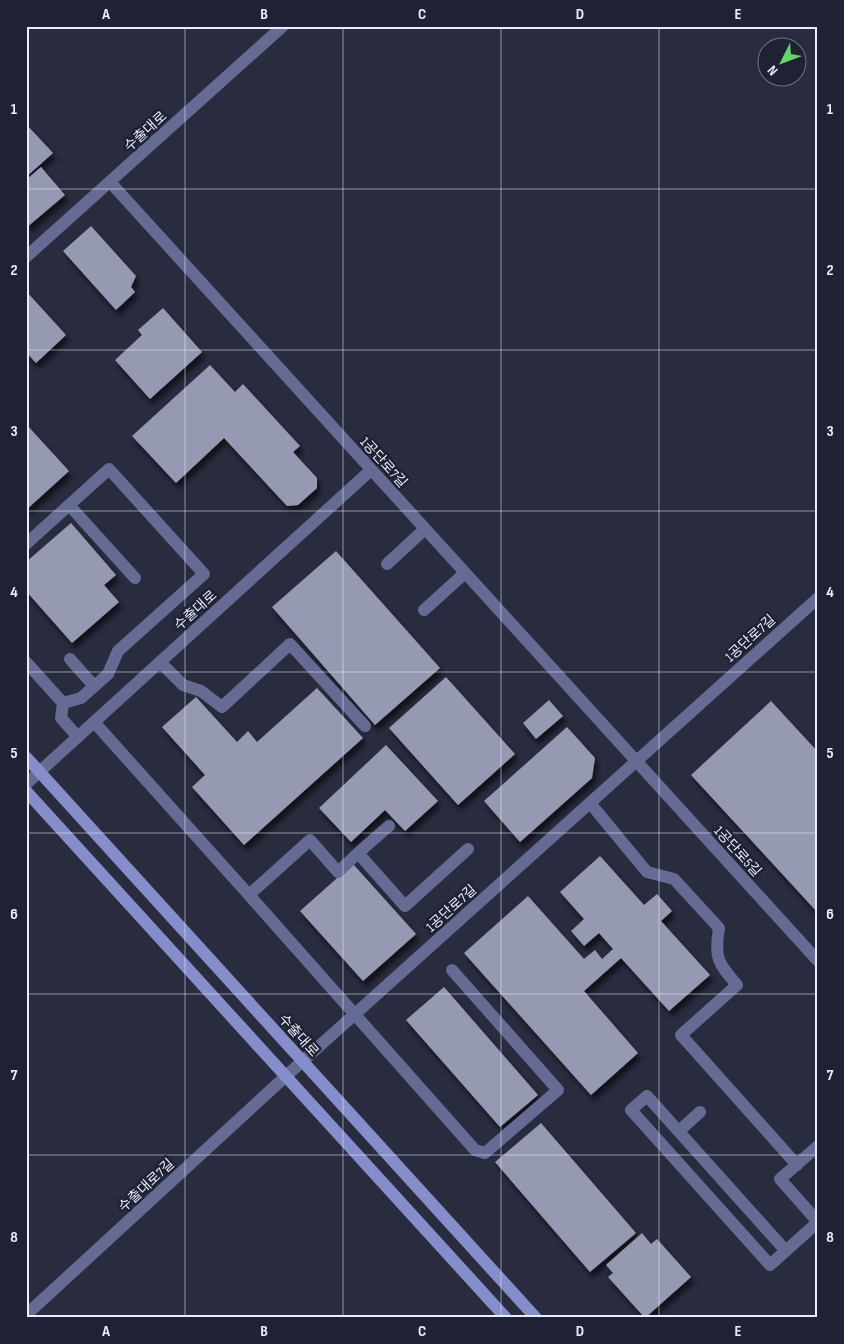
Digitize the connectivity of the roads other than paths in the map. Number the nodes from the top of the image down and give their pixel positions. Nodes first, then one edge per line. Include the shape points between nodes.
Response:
1 (283, 26) edge
2 (110, 182) junction
3 (26, 257) edge
4 (371, 470) junction
5 (69, 505) junction
6 (424, 529) junction
7 (26, 544) edge
8 (387, 564) dead end
9 (465, 573) junction
10 (135, 578) dead end
11 (818, 598) edge
12 (424, 610) dead end
13 (70, 659) dead end
14 (26, 662) edge
15 (160, 662) junction
16 (94, 686) junction
17 (63, 703) junction
18 (94, 722) junction
19 (365, 726) dead end
20 (78, 737) junction
21 (26, 757) edge
22 (636, 761) junction
23 (39, 772) junction
24 (26, 784) edge
25 (26, 791) edge
26 (590, 803) junction
27 (389, 826) dead end
28 (468, 849) dead end
29 (358, 853) junction
30 (249, 896) junction
31 (818, 962) edge
32 (452, 970) dead end
33 (356, 1014) junction
34 (303, 1062) junction
35 (286, 1076) junction
36 (700, 1112) dead end
37 (679, 1131) junction
38 (818, 1146) edge
39 (797, 1164) junction
40 (818, 1222) edge
41 (786, 1251) junction
42 (26, 1315) edge
43 (506, 1318) edge
44 (536, 1318) edge

1 - 2 street, 수출대로
2 - 3 street, 수출대로
2 - 4 street, 1공단로7길
4 - 6 street, 1공단로7길
4 - 15 street, 수출대로
5 - 7 street
5 - 10 street
5 - 16 street via 109,469 204,574 118,651 108,674
6 - 8 street
6 - 9 street, 1공단로7길
9 - 12 street
9 - 22 street, 1공단로7길
11 - 22 street, 1공단로7길
13 - 16 street
14 - 17 street
15 - 18 street, 수출대로
15 - 19 street via 183,685 201,691 222,707 290,644
16 - 17 street via 81,698
17 - 20 street via 61,718
18 - 20 street, 수출대로
18 - 30 street
20 - 23 street, 수출대로
21 - 23 main road, 수출대로
22 - 26 street, 1공단로7길
22 - 31 street, 1공단로5길
23 - 24 street, 수출대로
23 - 34 main road, 수출대로
25 - 35 main road
26 - 33 street, 1공단로7길
26 - 39 street via 647,872 674,879 719,928 716,946 720,965 737,984 681,1035
27 - 29 street
28 - 29 street via 405,906
29 - 30 street via 338,872 310,840
30 - 33 street
32 - 33 street via 558,1090 485,1153 475,1150
33 - 34 street, 1공단로7길
34 - 35 street, 1공단로7길
34 - 44 main road, 수출대로
35 - 42 street, 수출대로7길
35 - 43 main road
36 - 37 street
37 - 41 street
37 - 41 street via 647,1096 631,1110 770,1265
38 - 39 street
39 - 40 street via 780,1179
40 - 41 street

